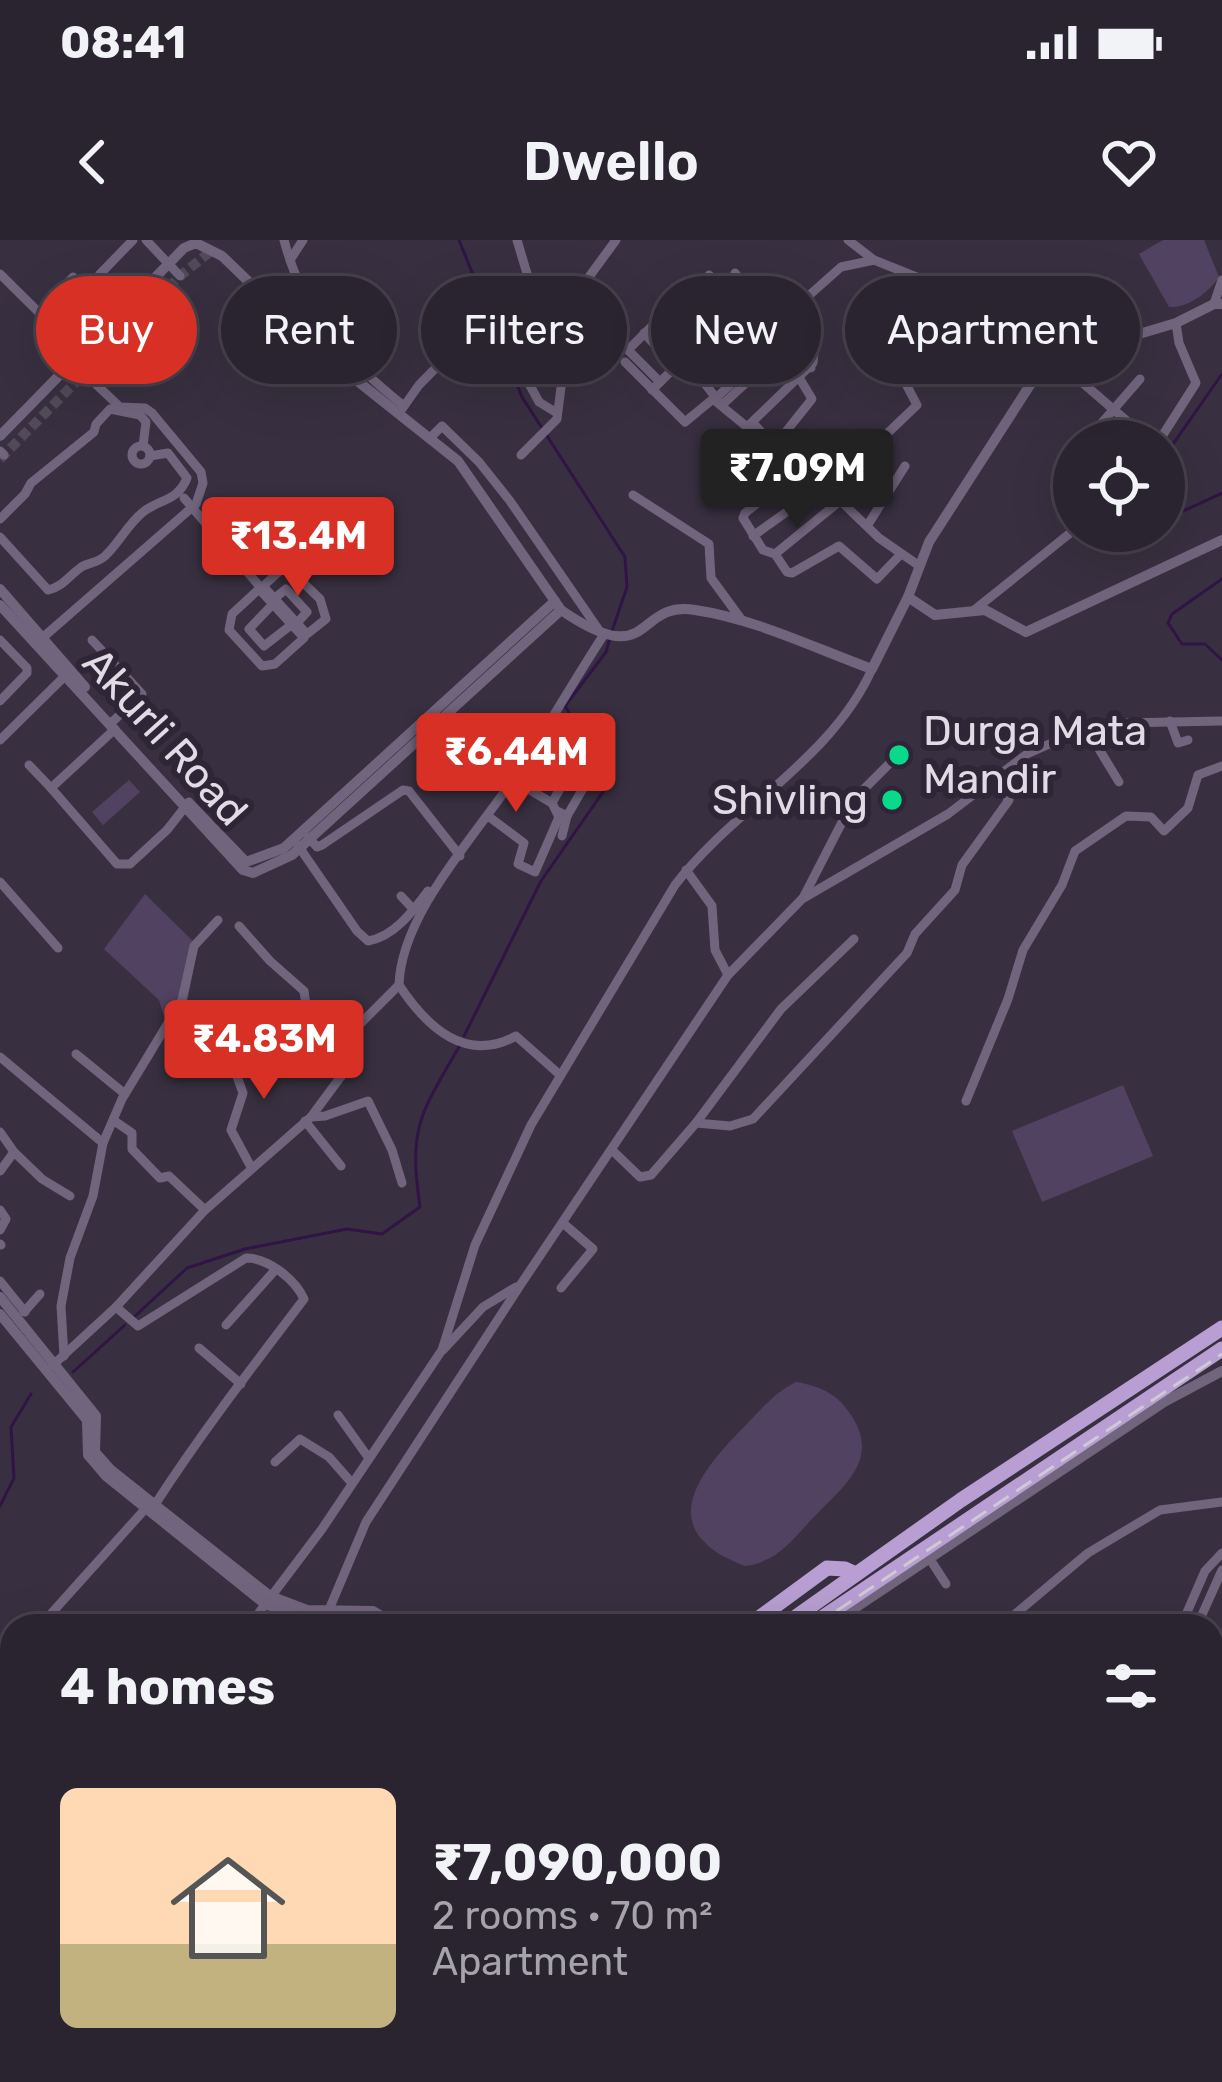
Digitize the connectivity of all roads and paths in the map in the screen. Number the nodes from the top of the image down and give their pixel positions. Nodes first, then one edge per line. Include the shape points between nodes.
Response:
1 (133, 240) edge
2 (146, 240) edge
3 (284, 240) edge
4 (303, 240) edge
5 (518, 240) edge
6 (616, 240) edge
7 (848, 240) edge
8 (290, 260) junction
9 (874, 260) junction
10 (169, 264) junction
11 (735, 273) dead end
12 (0, 274) edge
13 (102, 276) edge
14 (157, 276) edge
15 (180, 276) dead end
16 (737, 276) edge
17 (914, 276) edge
18 (1222, 280) edge
19 (821, 284) edge
20 (1218, 304) edge
21 (36, 310) edge
22 (1176, 323) junction
23 (651, 326) edge
24 (644, 333) junction
25 (777, 333) joint
26 (1140, 334) edge
27 (651, 341) edge
28 (627, 364) edge
29 (50, 384) edge
30 (98, 384) edge
31 (424, 384) edge
32 (741, 384) edge
33 (795, 384) edge
34 (803, 384) edge
35 (906, 384) edge
36 (1031, 384) edge
37 (1084, 384) edge
38 (1136, 384) edge
39 (656, 386) junction
40 (719, 402) junction
41 (1115, 409) junction
42 (401, 410) junction
43 (557, 416) junction
44 (1105, 420) edge
45 (1129, 420) edge
46 (1170, 420) edge
47 (753, 423) junction
48 (169, 434) junction
49 (0, 436) edge
50 (431, 437) junction
51 (871, 448) dead end
52 (147, 451) junction
53 (521, 455) dead end
54 (852, 460) dead end
55 (905, 466) dead end
56 (824, 485) junction
57 (633, 495) dead end
58 (800, 500) junction
59 (840, 500) junction
60 (184, 506) junction
61 (0, 519) edge
62 (867, 526) junction
63 (753, 536) junction
64 (0, 537) edge
65 (1222, 540) edge
66 (1053, 547) edge
67 (775, 554) junction
68 (901, 554) junction
69 (918, 565) junction
70 (261, 588) junction
71 (1, 597) edge
72 (908, 597) junction
73 (274, 601) junction
74 (558, 606) junction
75 (973, 611) junction
76 (741, 619) junction
77 (294, 624) junction
78 (608, 637) junction
79 (0, 640) edge
80 (92, 640) dead end
81 (39, 642) junction
82 (872, 669) junction
83 (68, 673) junction
84 (0, 701) edge
85 (550, 719) junction
86 (1170, 721) junction
87 (1222, 721) edge
88 (113, 724) junction
89 (1088, 731) junction
90 (0, 740) edge
91 (1188, 740) dead end
92 (894, 759) dead end
93 (29, 765) dead end
94 (1222, 766) edge
95 (513, 779) junction
96 (996, 780) junction
97 (1119, 782) dead end
98 (585, 784) dead end
99 (51, 788) junction
100 (186, 804) junction
101 (559, 810) junction
102 (488, 816) junction
103 (562, 836) dead end
104 (302, 839) junction
105 (460, 856) junction
106 (686, 869) junction
107 (0, 882) edge
108 (428, 891) dead end
109 (401, 896) dead end
110 (802, 899) junction
111 (414, 910) junction
112 (218, 920) dead end
113 (239, 926) dead end
114 (854, 939) dead end
115 (58, 948) dead end
116 (728, 975) junction
117 (399, 985) junction
118 (340, 1047) junction
119 (228, 1052) dead end
120 (76, 1054) dead end
121 (0, 1057) edge
122 (560, 1075) junction
123 (125, 1094) junction
124 (966, 1101) dead end
125 (308, 1119) junction
126 (113, 1120) junction
127 (696, 1123) junction
128 (0, 1132) edge
129 (103, 1143) junction
130 (612, 1150) junction
131 (14, 1152) junction
132 (340, 1166) dead end
133 (250, 1167) junction
134 (0, 1171) edge
135 (402, 1183) dead end
136 (70, 1196) dead end
137 (0, 1210) edge
138 (205, 1210) junction
139 (564, 1224) junction
140 (4, 1231) edge
141 (276, 1269) junction
142 (0, 1281) edge
143 (521, 1285) junction
144 (561, 1288) dead end
145 (40, 1294) dead end
146 (0, 1298) edge
147 (116, 1307) junction
148 (0, 1314) edge
149 (19, 1321) junction
150 (226, 1325) dead end
151 (1222, 1328) edge
152 (199, 1348) dead end
153 (1222, 1349) edge
154 (442, 1350) junction
155 (51, 1367) junction
156 (1222, 1371) edge
157 (241, 1384) junction
158 (338, 1415) dead end
159 (368, 1457) junction
160 (275, 1462) dead end
161 (351, 1482) junction
162 (1222, 1502) edge
163 (151, 1506) junction
164 (991, 1509) junction
165 (1222, 1552) edge
166 (926, 1553) junction
167 (1222, 1570) edge
168 (856, 1574) junction
169 (946, 1584) dead end
170 (267, 1600) junction
171 (770, 1610) junction
172 (328, 1612) junction
173 (51, 1614) edge
174 (257, 1614) edge
175 (299, 1614) edge
176 (378, 1614) edge
177 (764, 1614) edge
178 (773, 1614) edge
179 (798, 1614) edge
180 (829, 1614) edge
181 (844, 1614) edge
182 (1015, 1614) edge
183 (1186, 1614) edge
184 (1203, 1614) edge

1 - 13 street
2 - 10 street
3 - 8 street
4 - 8 street
5 - 43 street via 528,277 519,365 539,402
6 - 43 street via 572,300
7 - 9 street
8 - 42 street via 312,314
9 - 17 street
9 - 19 street via 841,266
10 - 14 street
10 - 15 street
10 - 42 street via 191,244 222,256 326,356
11 - 16 street
12 - 21 street
18 - 20 street
20 - 22 street
22 - 26 street
22 - 46 street via 1196,383
23 - 24 street
24 - 27 street
24 - 39 street via 628,350
25 - 25 street via 747,363 718,333 746,308
28 - 39 street
29 - 49 street
30 - 48 street via 120,406 145,408
31 - 42 street
32 - 40 street
33 - 47 street
34 - 47 street via 812,400 779,444
35 - 51 street via 917,404
36 - 69 street
37 - 41 street
38 - 41 street
39 - 40 street via 685,422 709,400
40 - 40 street via 693,368 722,341 748,368
40 - 47 street via 742,426
41 - 44 street
41 - 45 street
42 - 50 street
43 - 53 street
48 - 52 street
48 - 60 street via 201,472 203,483
50 - 74 street via 476,482
50 - 78 street via 442,426 478,461
52 - 61 street via 140,415 110,409
52 - 64 street via 175,458 187,478 180,492 149,507 98,562 85,563 56,589 47,590
54 - 56 street
55 - 62 street
56 - 58 street
56 - 59 street
57 - 76 street via 709,544 711,578
58 - 63 street
58 - 63 street via 782,484 743,518
59 - 62 street
59 - 67 street
60 - 70 street
60 - 81 street
62 - 68 street
63 - 67 street
65 - 75 street via 1026,632
66 - 75 street
67 - 68 street via 792,573 838,546 877,578
68 - 69 street
69 - 72 street
70 - 73 street
70 - 77 street via 291,571 320,599 326,619 310,634
70 - 77 street via 232,614 230,634 257,664 275,664 304,638
71 - 81 street, Akurli Road
72 - 75 street via 935,615
72 - 82 street
73 - 77 street
73 - 77 street via 286,589 307,612
73 - 77 street via 249,629 264,646
74 - 78 street
74 - 104 street, Akurli Road
76 - 78 street via 681,608 631,636
76 - 82 street
78 - 85 street
79 - 84 street via 27,668
80 - 88 street via 142,694
81 - 83 street, Akurli Road
82 - 106 street via 862,693 818,742
83 - 88 street, Akurli Road
83 - 90 street
85 - 95 street
85 - 101 street via 584,745
86 - 87 street
86 - 89 street
86 - 91 street via 1178,743
88 - 99 street
88 - 100 street, Akurli Road
89 - 96 street via 1027,754
89 - 97 street
92 - 110 street via 854,799
93 - 99 street
94 - 124 street via 1198,775 1188,808 1164,831 1151,817 1126,816 1075,851 1023,950
95 - 101 street
95 - 102 street
96 - 110 street
96 - 127 street via 1009,800 908,953 753,1119
98 - 101 street
99 - 100 street via 124,866
100 - 104 street, Akurli Road via 243,870
101 - 102 street via 535,872 518,864 524,843
101 - 103 street
102 - 105 street
104 - 105 street via 322,845 403,790
104 - 111 street via 364,939 379,940
105 - 117 street via 405,949
106 - 116 street via 712,906 716,950
106 - 122 street
107 - 115 street
108 - 111 street
109 - 111 street
110 - 116 street
112 - 123 street via 194,946 182,1000
113 - 118 street via 304,991
114 - 127 street via 781,1009
116 - 130 street
117 - 118 street
117 - 122 street via 419,1016 461,1044 484,1048 516,1036
118 - 125 street via 342,1075
119 - 133 street via 243,1093 231,1130
120 - 123 street
121 - 129 street
122 - 154 street via 475,1246
123 - 126 street
125 - 132 street
125 - 133 street
125 - 135 street via 368,1101
126 - 129 street
126 - 138 street via 132,1133 132,1149 160,1178 170,1176
127 - 130 street via 651,1175 640,1177
128 - 131 street
129 - 155 street via 70,1258
130 - 139 street
131 - 134 street
131 - 136 street
133 - 138 street
137 - 140 street
138 - 147 street
139 - 143 street
139 - 144 street via 593,1249
141 - 147 street via 246,1258 138,1326
141 - 150 street
141 - 157 street via 304,1298
142 - 149 street
143 - 154 street via 483,1307
143 - 172 street via 365,1522
145 - 149 street
146 - 149 street
147 - 155 street
148 - 149 street
149 - 155 street
151 - 168 highway
152 - 157 street
153 - 164 highway
154 - 159 street
155 - 163 street via 96,1417 98,1457
156 - 164 street
157 - 163 street
158 - 159 street
159 - 161 street
160 - 161 street via 300,1439
161 - 170 street
162 - 182 street via 1160,1510 1088,1553
163 - 170 street
163 - 173 street
164 - 166 highway
165 - 183 street
166 - 169 street
166 - 180 highway
166 - 181 street
167 - 184 street
168 - 171 highway via 827,1568
168 - 179 highway
170 - 172 street
170 - 174 street
170 - 175 street
171 - 177 highway
171 - 178 highway
172 - 176 street

